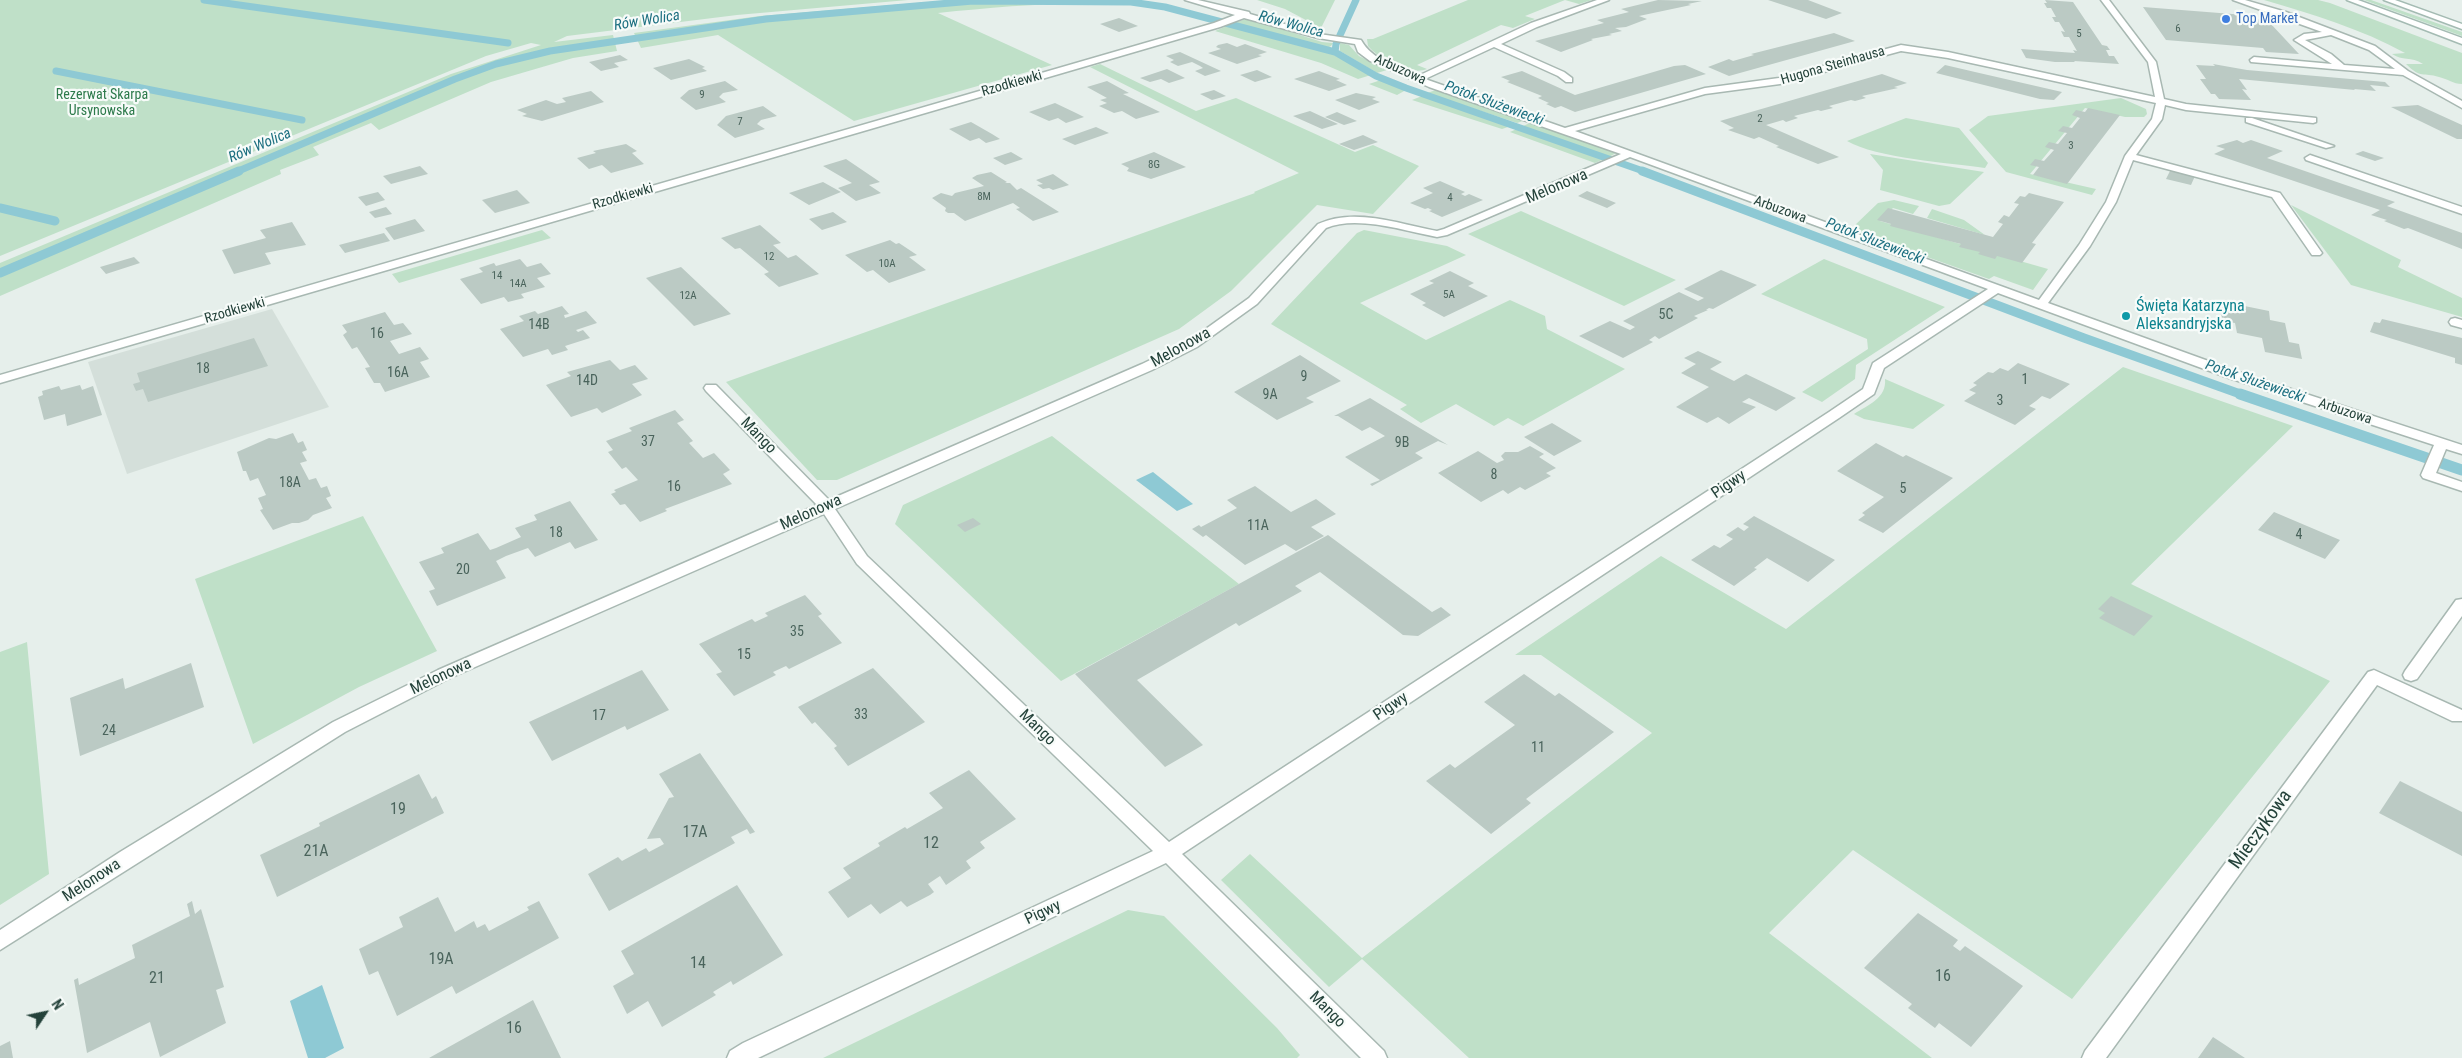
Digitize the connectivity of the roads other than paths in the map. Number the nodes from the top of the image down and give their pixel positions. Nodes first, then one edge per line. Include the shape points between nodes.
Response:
1 (1189, 0) edge
2 (1605, 0) edge
3 (2105, 0) edge
4 (2237, 0) edge
5 (2351, 0) edge
6 (2388, 0) edge
7 (1243, 16) junction
8 (2462, 27) edge
9 (2333, 32) junction
10 (2462, 41) edge
11 (1492, 44) junction
12 (2254, 60) dead end
13 (2342, 68) junction
14 (2405, 73) junction
15 (1418, 79) junction
16 (1569, 80) dead end
17 (2161, 102) junction
18 (2462, 104) edge
19 (2224, 111) junction
20 (2313, 120) dead end
21 (1566, 132) junction
22 (2329, 146) dead end
23 (1628, 155) junction
24 (2130, 156) junction
25 (2310, 158) dead end
26 (2462, 211) edge
27 (2316, 253) dead end
28 (1994, 291) junction
29 (2041, 305) junction
30 (0, 379) edge
31 (711, 388) dead end
32 (2440, 448) junction
33 (2462, 450) edge
34 (2462, 488) edge
35 (826, 506) junction
36 (2462, 604) edge
37 (2412, 675) dead end
38 (2458, 716) dead end
39 (1168, 853) junction
40 (0, 941) edge
41 (738, 1058) edge
42 (1376, 1058) edge
43 (2093, 1058) edge

1 - 7 street, Arbuzowa
2 - 11 street
3 - 17 street via 2152,62
4 - 9 street
5 - 10 street
6 - 8 street
7 - 15 street, Arbuzowa via 1325,38 1358,42 1361,50 1373,59
7 - 30 street, Rzodkiewki
9 - 13 street via 2298,40 2328,56
9 - 14 street via 2381,53
11 - 15 street
11 - 16 street
12 - 13 street
13 - 14 street
14 - 18 street
15 - 21 street, Arbuzowa
17 - 19 street, Hugona Steinhausa
17 - 21 street, Hugona Steinhausa via 1965,58 1901,48 1780,82 1705,91
17 - 24 street via 2157,119
19 - 20 street
19 - 22 street
21 - 23 street, Arbuzowa
23 - 28 street, Arbuzowa
23 - 35 street, Melonowa via 1447,232 1438,234 1357,219 1331,222 1322,226 1253,301 1193,344
24 - 27 street via 2276,195
24 - 29 street via 2111,202
25 - 26 street
28 - 29 street, Arbuzowa
28 - 39 street, Pigwy via 1878,366 1869,391 1848,406
29 - 32 street, Arbuzowa
31 - 35 street, Mango
32 - 33 street, Arbuzowa
32 - 34 street via 2428,475
35 - 39 street, Mango via 862,560
35 - 40 street, Melonowa via 444,674 339,728 127,858
36 - 37 street
38 - 43 street, Mieczykowa via 2374,676
39 - 41 street, Pigwy
39 - 42 street, Mango

